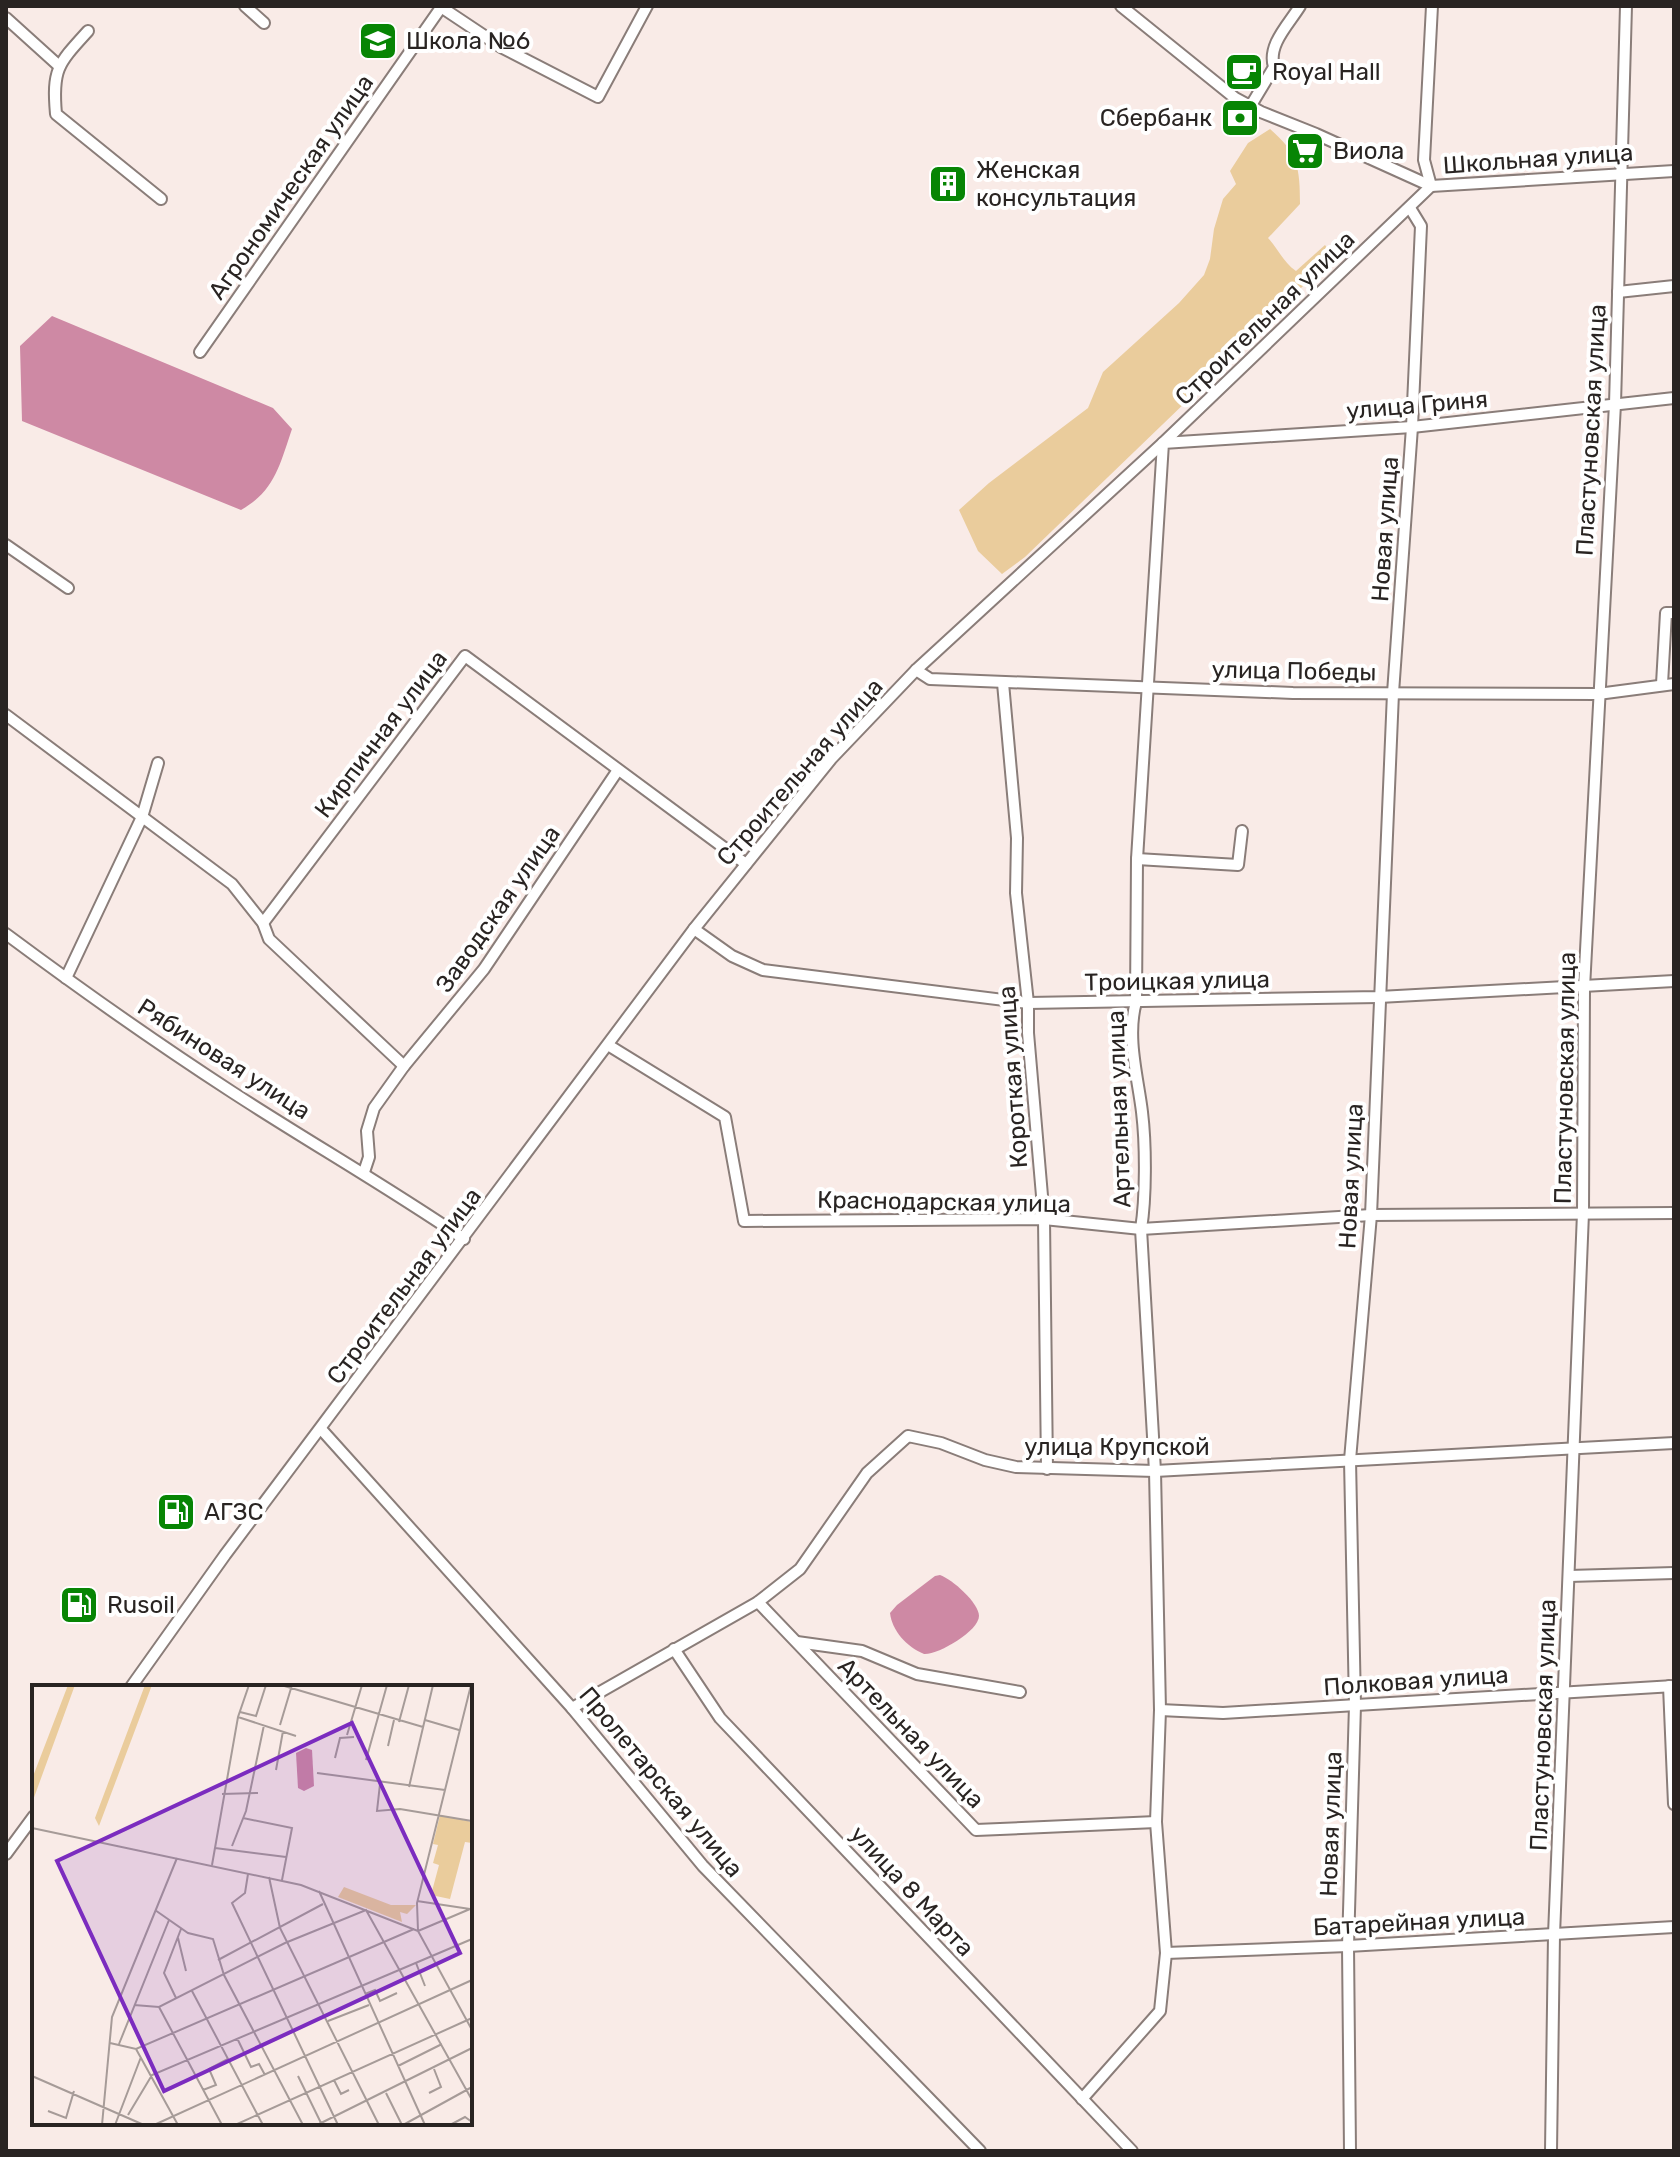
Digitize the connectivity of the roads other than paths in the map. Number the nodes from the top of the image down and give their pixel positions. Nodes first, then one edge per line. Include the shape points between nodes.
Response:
1 (245, 6) edge
2 (441, 6) edge
3 (647, 6) edge
4 (1121, 6) edge
5 (1300, 6) edge
6 (1432, 6) edge
7 (1626, 6) edge
8 (6, 18) edge
9 (264, 23) dead end
10 (88, 31) dead end
11 (58, 65) junction
12 (1250, 107) junction
13 (1674, 171) edge
14 (1620, 173) junction
15 (1431, 186) junction
16 (161, 199) dead end
17 (1410, 208) junction
18 (1674, 286) edge
19 (1618, 292) junction
20 (200, 352) dead end
21 (1674, 398) edge
22 (1615, 404) junction
23 (1412, 427) junction
24 (1163, 443) junction
25 (6, 545) edge
26 (68, 588) dead end
27 (1674, 613) edge
28 (916, 670) junction
29 (1003, 683) junction
30 (1662, 684) junction
31 (1674, 684) edge
32 (1147, 687) junction
33 (1393, 693) junction
34 (1598, 694) junction
35 (6, 715) edge
36 (158, 763) dead end
37 (618, 770) junction
38 (142, 817) junction
39 (1242, 831) dead end
40 (1137, 859) junction
41 (746, 864) junction
42 (263, 923) junction
43 (694, 929) junction
44 (6, 934) edge
45 (66, 978) junction
46 (1674, 981) edge
47 (1584, 988) junction
48 (1379, 997) junction
49 (1136, 1002) junction
50 (1028, 1003) junction
51 (608, 1045) junction
52 (404, 1066) junction
53 (364, 1172) junction
54 (1583, 1213) junction
55 (1674, 1213) edge
56 (1371, 1215) junction
57 (1044, 1219) junction
58 (1141, 1229) junction
59 (464, 1239) junction
60 (321, 1429) junction
61 (1674, 1443) edge
62 (1574, 1447) junction
63 (1350, 1460) junction
64 (1047, 1469) junction
65 (1155, 1471) junction
66 (1674, 1573) edge
67 (1569, 1576) junction
68 (758, 1602) junction
69 (797, 1642) junction
70 (674, 1649) junction
71 (132, 1685) edge
72 (1671, 1686) edge
73 (1020, 1692) dead end
74 (1565, 1692) junction
75 (1355, 1705) junction
76 (572, 1708) junction
77 (1160, 1710) junction
78 (1674, 1804) edge
79 (32, 1819) edge
80 (1156, 1822) junction
81 (6, 1854) edge
82 (1674, 1927) edge
83 (1554, 1935) junction
84 (1348, 1946) junction
85 (1166, 1953) junction
86 (1082, 2099) junction
87 (980, 2151) edge
88 (1132, 2151) edge
89 (1350, 2151) edge
90 (1551, 2151) edge

1 - 9 street
2 - 3 street via 501,47 598,97
2 - 20 street, Агрономическая улица
4 - 12 street, Школьная улица
5 - 12 street via 1272,52 1274,67
6 - 15 street via 1424,160
7 - 14 street, Пластуновская улица
8 - 11 street
10 - 11 street
11 - 16 street via 56,114
12 - 15 street, Школьная улица
13 - 14 street, Школьная улица
14 - 15 street, Школьная улица
14 - 19 street, Пластуновская улица
15 - 17 street, Строительная улица
17 - 23 street, Новая улица via 1421,226
17 - 24 street, Строительная улица
18 - 19 street
19 - 22 street, Пластуновская улица
21 - 22 street, улица Гриня
22 - 23 street, улица Гриня
22 - 34 street, Пластуновская улица
23 - 24 street, улица Гриня
23 - 33 street, Новая улица
24 - 28 street, Строительная улица
24 - 32 street, Артельная улица
25 - 26 street
27 - 30 street via 1666,613
28 - 29 street, улица Победы via 930,679
28 - 41 street, Строительная улица via 831,759
29 - 32 street, улица Победы
29 - 50 street, Короткая улица
30 - 31 street, улица Победы
30 - 34 street, улица Победы
32 - 33 street, улица Победы
32 - 40 street, Артельная улица
33 - 34 street, улица Победы
33 - 48 street, Новая улица
34 - 47 street, Пластуновская улица
35 - 38 street
36 - 38 street
37 - 41 street, Кирпичная улица
37 - 42 street, Кирпичная улица via 465,656
37 - 52 street, Заводская улица via 484,969
38 - 42 street via 232,884
38 - 45 street
39 - 40 street via 1238,865
40 - 49 street, Артельная улица
41 - 43 street, Строительная улица
42 - 52 street via 269,939
43 - 50 street, Троицкая улица via 763,970
43 - 51 street, Строительная улица
44 - 45 street, Рябиновая улица
45 - 53 street, Рябиновая улица via 232,1092
46 - 47 street, Троицкая улица
47 - 48 street, Троицкая улица
47 - 54 street, Пластуновская улица
48 - 49 street, Троицкая улица
48 - 56 street, Новая улица
49 - 50 street, Троицкая улица
49 - 58 street, Артельная улица via 1132,1016 1142,1113
50 - 57 street, Короткая улица
51 - 57 street, Краснодарская улица via 725,1117 744,1221
51 - 59 street, Строительная улица
52 - 53 street, Заводская улица via 374,1108
53 - 59 street, Рябиновая улица
54 - 55 street, Краснодарская улица
54 - 56 street, Краснодарская улица
54 - 62 street, Пластуновская улица
56 - 58 street, Краснодарская улица
56 - 63 street, Новая улица
57 - 58 street, Краснодарская улица
57 - 64 street, Короткая улица
58 - 65 street, Артельная улица
59 - 60 street, Строительная улица
60 - 71 street, Строительная улица
60 - 76 street, Пролетарская улица
61 - 62 street, улица Крупской
62 - 63 street, улица Крупской
62 - 67 street, Пластуновская улица
63 - 65 street, улица Крупской
63 - 75 street, Новая улица
64 - 65 street, улица Крупской
64 - 68 street, улица Крупской via 985,1460 908,1436 867,1473 800,1569
65 - 77 street, Артельная улица
66 - 67 street
67 - 74 street, Пластуновская улица
68 - 69 street, Артельная улица
68 - 70 street, улица Крупской
69 - 73 street via 862,1651 917,1674
69 - 80 street, Артельная улица via 976,1830
70 - 76 street, улица Крупской
70 - 86 street, улица 8 Марта via 720,1718
72 - 74 street, Полковая улица
72 - 78 street
74 - 75 street, Полковая улица
74 - 83 street, Пластуновская улица
75 - 77 street, Полковая улица via 1223,1713
75 - 84 street, Новая улица
76 - 87 street, Пролетарская улица via 703,1866
77 - 80 street, Артельная улица
79 - 81 street
80 - 85 street, Артельная улица
82 - 83 street, Батарейная улица
83 - 84 street, Батарейная улица
83 - 90 street, Пластуновская улица
84 - 85 street, Батарейная улица
84 - 89 street, Новая улица
85 - 86 street, Артельная улица via 1160,2011
86 - 88 street, улица 8 Марта

